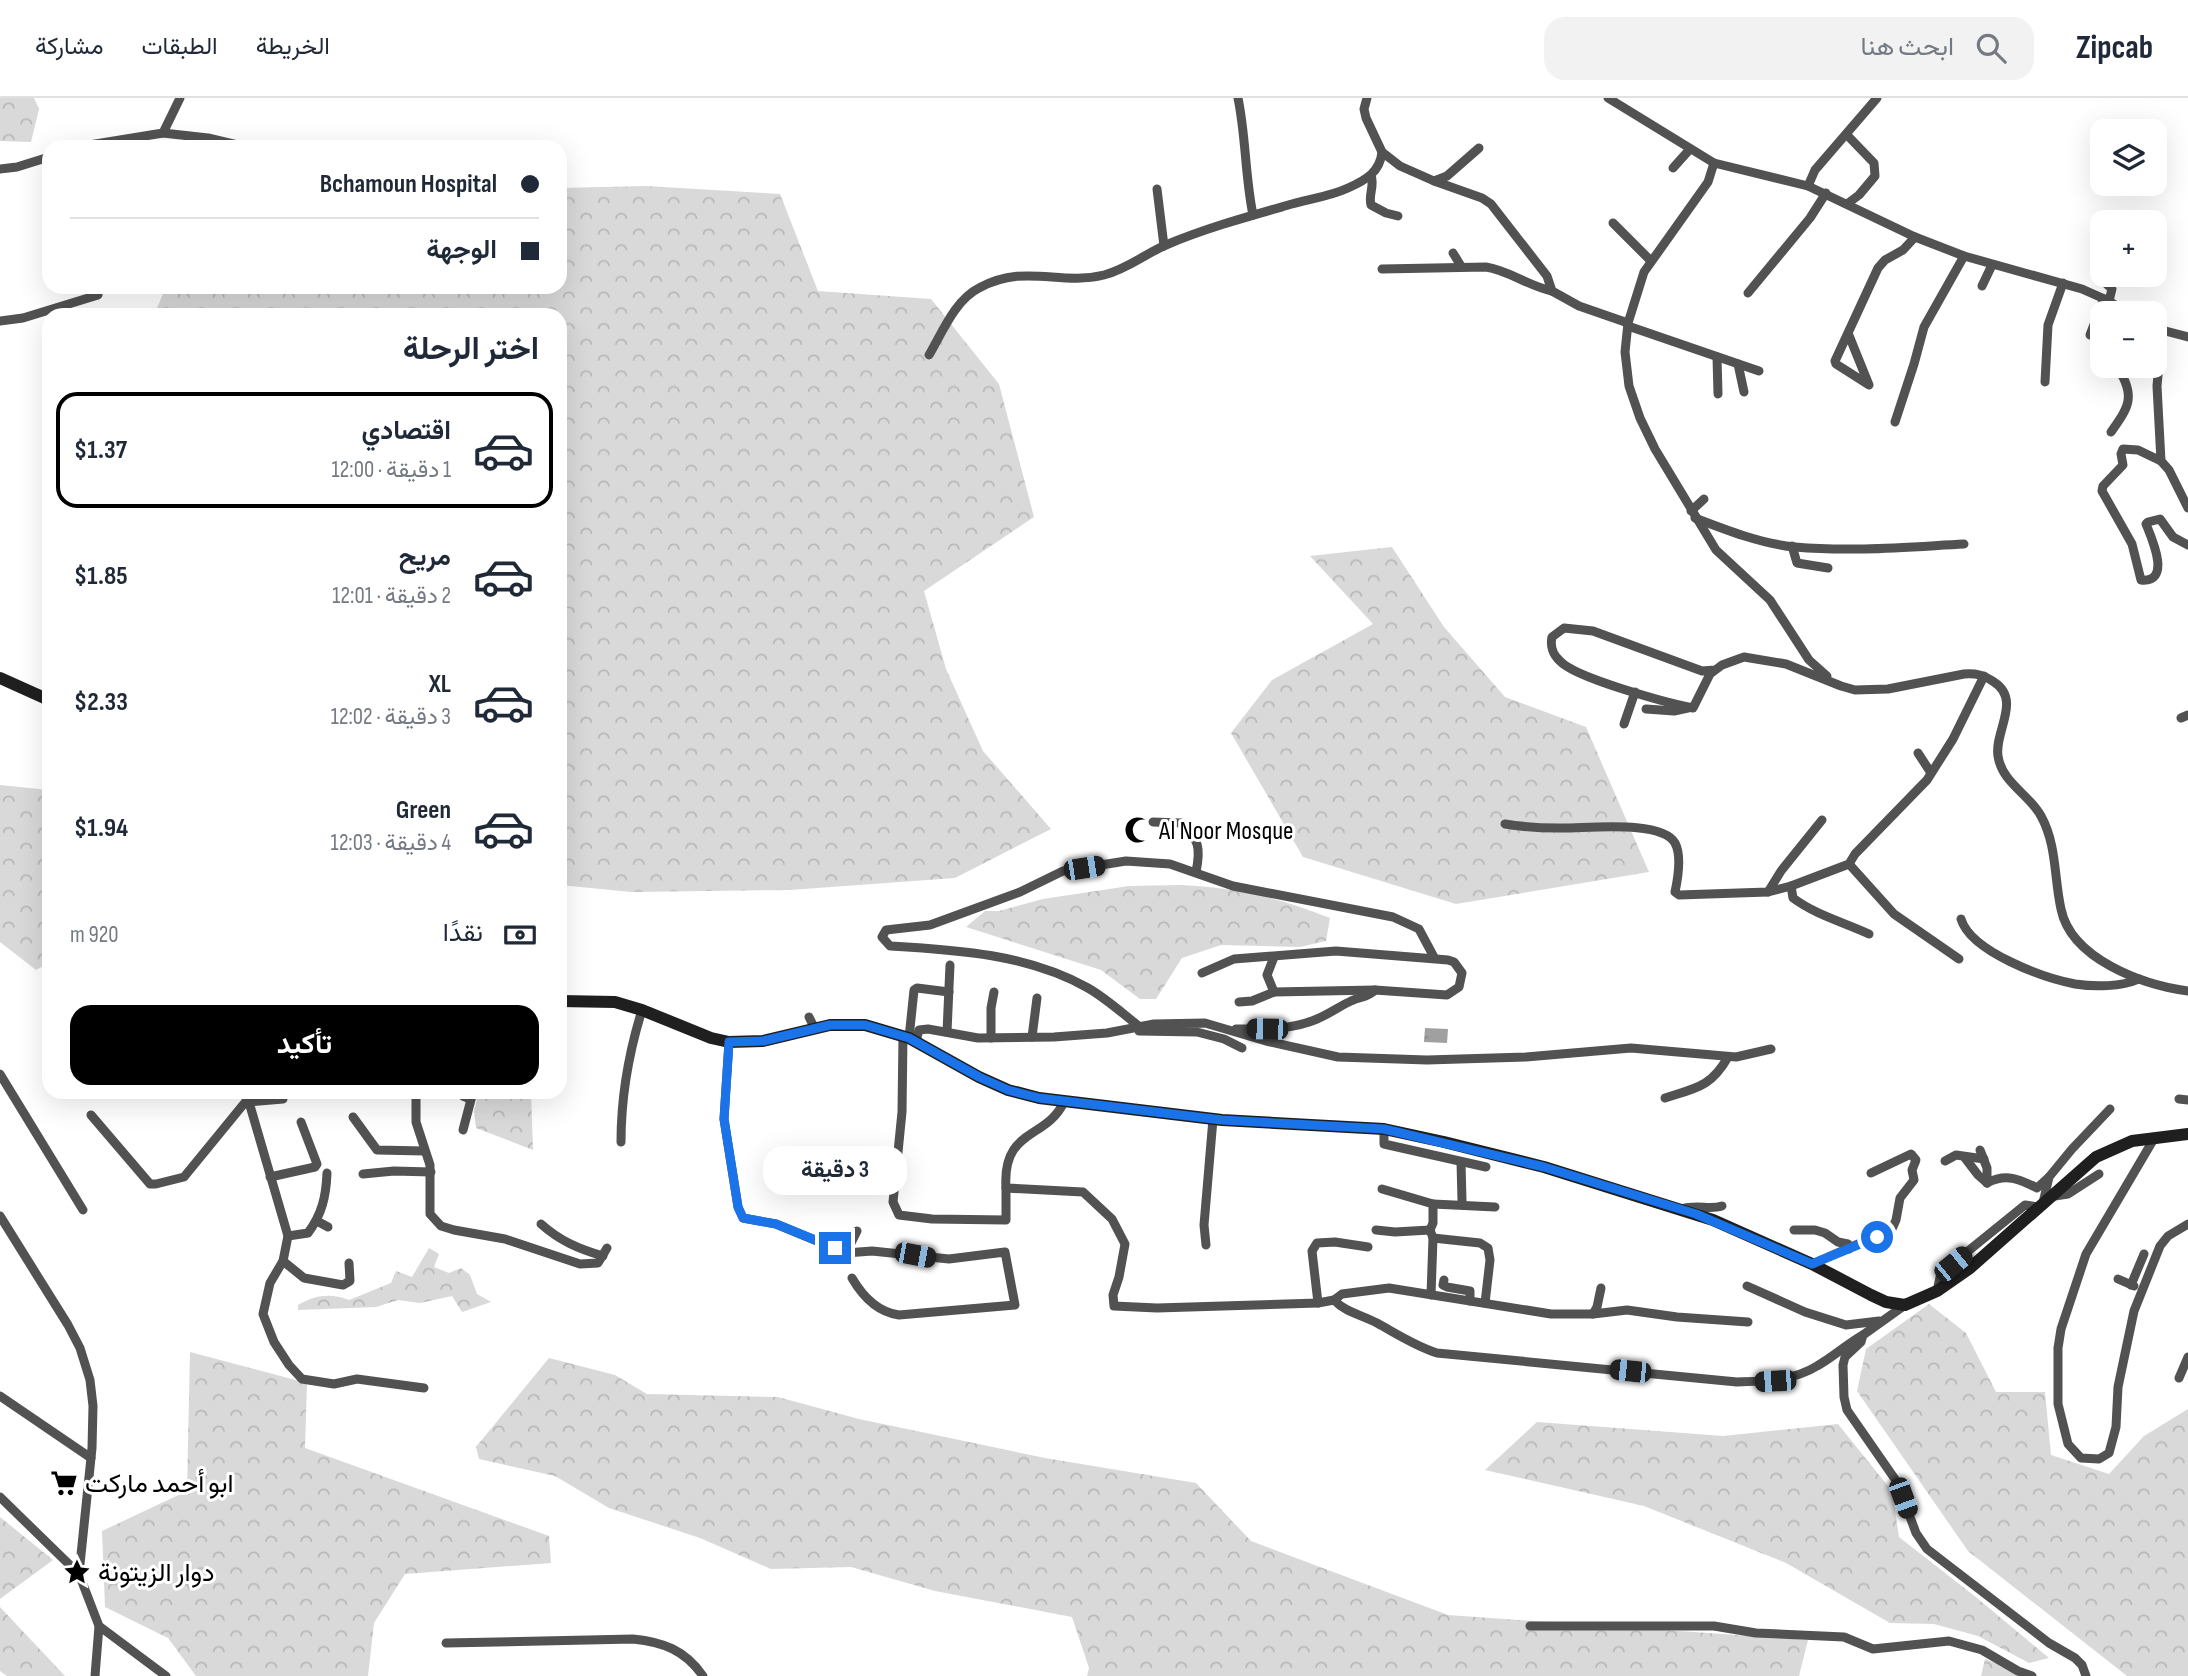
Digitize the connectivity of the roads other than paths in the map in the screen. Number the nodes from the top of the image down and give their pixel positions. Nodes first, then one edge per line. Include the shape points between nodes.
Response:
1 (180, 98) edge
2 (1238, 98) edge
3 (1367, 98) edge
4 (1608, 98) edge
5 (1877, 98) edge
6 (163, 133) junction
7 (1847, 135) junction
8 (120, 140) edge
9 (216, 140) edge
10 (1479, 148) dead end
11 (1690, 149) junction
12 (1382, 152) junction
13 (42, 159) edge
14 (1714, 163) junction
15 (0, 169) edge
16 (1673, 169) dead end
17 (1371, 175) junction
18 (1434, 181) junction
19 (1808, 186) junction
20 (1157, 189) dead end
21 (1826, 193) junction
22 (1847, 204) junction
23 (1253, 215) junction
24 (1398, 216) dead end
25 (1613, 223) dead end
26 (1915, 237) junction
27 (1164, 246) junction
28 (1452, 253) dead end
29 (1964, 256) junction
30 (1651, 261) junction
31 (1992, 265) junction
32 (1461, 266) junction
33 (1382, 270) dead end
34 (2063, 283) junction
35 (1982, 286) dead end
36 (2110, 287) edge
37 (1552, 291) junction
38 (1748, 293) dead end
39 (98, 295) dead end
40 (2106, 300) joint
41 (56, 308) edge
42 (42, 312) edge
43 (0, 321) edge
44 (1628, 324) junction
45 (2167, 332) edge
46 (1848, 333) junction
47 (2188, 337) edge
48 (929, 355) dead end
49 (1717, 357) junction
50 (1738, 364) junction
51 (1759, 371) dead end
52 (2124, 378) edge
53 (2157, 378) edge
54 (2045, 382) dead end
55 (1744, 392) dead end
56 (1718, 394) dead end
57 (1895, 422) dead end
58 (2111, 432) dead end
59 (2161, 461) junction
60 (1704, 499) dead end
61 (2188, 508) edge
62 (1693, 514) junction
63 (1964, 544) dead end
64 (2188, 545) edge
65 (1792, 547) junction
66 (1828, 568) dead end
67 (1809, 660) junction
68 (1802, 669) junction
69 (1715, 670) junction
70 (1984, 676) junction
71 (0, 678) edge
72 (1834, 682) junction
73 (1635, 692) junction
74 (42, 697) edge
75 (1690, 707) junction
76 (1646, 709) dead end
77 (1624, 724) dead end
78 (1918, 753) dead end
79 (1931, 773) junction
80 (1822, 820) dead end
81 (1153, 822) dead end
82 (1505, 824) dead end
83 (1849, 864) junction
84 (1196, 872) junction
85 (1791, 886) junction
86 (1768, 892) junction
87 (1961, 919) dead end
88 (1869, 934) dead end
89 (1274, 957) junction
90 (1434, 957) junction
91 (1959, 958) dead end
92 (950, 965) dead end
93 (1202, 973) dead end
94 (2139, 979) junction
95 (1375, 990) junction
96 (2188, 991) edge
97 (949, 992) junction
98 (994, 992) dead end
99 (1274, 992) junction
100 (1037, 998) dead end
101 (567, 1001) edge
102 (1239, 1002) dead end
103 (642, 1010) junction
104 (1137, 1028) junction
105 (1231, 1029) junction
106 (947, 1032) junction
107 (1032, 1037) junction
108 (909, 1038) junction
109 (991, 1038) junction
110 (729, 1042) junction
111 (1242, 1048) dead end
112 (1771, 1049) dead end
113 (1728, 1056) junction
114 (0, 1074) edge
115 (1665, 1098) dead end
116 (246, 1099) edge
117 (247, 1099) edge
118 (416, 1099) edge
119 (468, 1099) edge
120 (1064, 1102) junction
121 (2110, 1110) dead end
122 (91, 1115) dead end
123 (353, 1117) dead end
124 (1213, 1119) junction
125 (301, 1122) dead end
126 (463, 1129) dead end
127 (1384, 1129) junction
128 (2188, 1134) edge
129 (2155, 1137) junction
130 (621, 1142) dead end
131 (424, 1151) junction
132 (1965, 1158) junction
133 (1945, 1161) dead end
134 (1461, 1162) junction
135 (1486, 1167) dead end
136 (431, 1172) junction
137 (327, 1173) dead end
138 (1871, 1173) dead end
139 (363, 1174) dead end
140 (2099, 1174) dead end
141 (270, 1177) junction
142 (2049, 1177) junction
143 (1987, 1183) junction
144 (1006, 1188) junction
145 (1382, 1189) dead end
146 (1462, 1201) dead end
147 (1433, 1203) junction
148 (2042, 1203) junction
149 (1722, 1206) dead end
150 (1495, 1208) dead end
151 (1679, 1209) junction
152 (83, 1210) dead end
153 (0, 1216) edge
154 (317, 1221) junction
155 (541, 1224) dead end
156 (2188, 1224) edge
157 (328, 1227) dead end
158 (1376, 1230) dead end
159 (1794, 1230) dead end
160 (857, 1231) dead end
161 (1431, 1234) junction
162 (288, 1236) junction
163 (1206, 1245) dead end
164 (1368, 1247) dead end
165 (1849, 1249) junction
166 (846, 1253) junction
167 (2144, 1254) dead end
168 (283, 1261) junction
169 (349, 1263) dead end
170 (1812, 1264) junction
171 (852, 1279) dead end
172 (2118, 1279) dead end
173 (1444, 1280) dead end
174 (2131, 1285) junction
175 (1747, 1286) dead end
176 (1601, 1288) dead end
177 (2142, 1290) junction
178 (1431, 1295) junction
179 (1334, 1300) junction
180 (1470, 1301) junction
181 (1318, 1303) junction
182 (1485, 1303) junction
183 (1905, 1304) junction
184 (1593, 1314) junction
185 (1880, 1321) junction
186 (1748, 1322) dead end
187 (1863, 1335) junction
188 (2188, 1357) edge
189 (2179, 1378) dead end
190 (424, 1388) dead end
191 (0, 1396) edge
192 (91, 1458) junction
193 (0, 1497) edge
194 (79, 1574) junction
195 (99, 1626) junction
196 (1530, 1626) dead end
197 (446, 1643) dead end
198 (95, 1676) edge
199 (166, 1676) edge
200 (703, 1676) edge
201 (2032, 1676) edge
202 (2086, 1676) edge

1 - 6 street
2 - 23 street
3 - 12 street via 1366,118
4 - 11 street
5 - 7 street
6 - 8 street
6 - 9 street
7 - 19 street via 1815,170
7 - 22 street via 1874,163 1875,176
10 - 18 street via 1447,176
11 - 14 street
11 - 16 street
12 - 17 street via 1381,165
12 - 18 street
13 - 15 street
14 - 19 street
14 - 30 street via 1708,181
17 - 23 street via 1348,188
17 - 24 street via 1371,205
18 - 37 street via 1491,204 1547,276
19 - 21 street
20 - 27 street
21 - 22 street
21 - 38 street
22 - 26 street
23 - 27 street
25 - 30 street
26 - 29 street
26 - 46 street via 1878,268
27 - 48 street via 1106,274 1011,275 988,283 969,293
28 - 32 street
29 - 31 street
29 - 57 street via 1924,327
30 - 44 street
31 - 34 street
31 - 35 street
32 - 33 street
32 - 37 street via 1496,269
34 - 40 street
34 - 54 street via 2048,325
36 - 40 street
37 - 44 street
39 - 41 street
42 - 43 street
44 - 49 street
44 - 62 street via 1626,369 1634,403
45 - 47 street
46 - 46 street via 1836,364 1868,385
49 - 50 street
49 - 56 street
50 - 51 street
50 - 55 street
52 - 58 street via 2128,407
53 - 59 street
59 - 61 street
59 - 64 street via 2138,450 2123,449 2123,465 2102,491 2132,544 2141,580 2155,576 2158,569 2148,522 2160,519 2173,537
60 - 62 street
62 - 65 street via 1722,528
62 - 67 street via 1716,550 1779,611
63 - 65 street via 1886,550
65 - 66 street via 1797,563
67 - 68 street
67 - 72 street
68 - 69 street via 1744,657
68 - 72 street
69 - 73 street via 1702,671 1593,631 1564,628 1552,637 1550,644 1560,662
69 - 75 street
70 - 72 street via 1964,674 1869,690
70 - 79 street
70 - 94 street via 2002,688 2005,696 2006,717 1997,756 2007,777 2041,816 2051,842 2068,931 2106,963
71 - 74 main road
73 - 75 street
73 - 77 street
75 - 76 street
78 - 79 street
79 - 83 street
80 - 86 street
81 - 84 street via 1181,823 1195,835 1200,854
82 - 86 street via 1620,827 1660,833 1675,843 1675,892 1679,895
83 - 85 street
83 - 91 street via 1894,914
84 - 90 street via 1233,886 1393,917 1419,929
84 - 104 street via 1170,864 1126,861 1063,871 930,926 886,930 882,937 890,946 965,951 1027,963 1088,989
85 - 86 street
85 - 88 street via 1793,898 1808,909
87 - 94 street via 1979,942 2052,978 2078,985 2128,984
89 - 90 street via 1336,951
89 - 93 street via 1234,959
89 - 99 street via 1268,975
90 - 95 street via 1459,967 1461,979 1454,992
92 - 97 street
94 - 96 street
95 - 99 street
95 - 105 street via 1367,998 1353,1000 1310,1022 1281,1029
97 - 106 street
97 - 108 street via 914,990
98 - 109 street
99 - 102 street
100 - 107 street
101 - 103 main road via 604,1001
103 - 110 main road
103 - 130 street via 628,1075
104 - 105 street via 1205,1023
104 - 107 street
104 - 111 street via 1197,1032
105 - 113 street via 1338,1057 1472,1060 1631,1048
106 - 108 street via 919,1030
106 - 109 street
107 - 109 street
108 - 110 main road via 865,1025 812,1023 763,1041
108 - 120 main road via 1008,1090
108 - 144 street via 893,1202 899,1215 1006,1220
110 - 166 street via 724,1119 743,1218 776,1224
112 - 113 street
113 - 115 street via 1703,1086
114 - 152 street
116 - 122 street via 184,1177 156,1184 150,1184
117 - 141 street
118 - 131 street
119 - 126 street
120 - 124 main road
120 - 144 street via 1058,1114 1013,1149
121 - 142 street
123 - 131 street via 377,1150
124 - 127 main road
124 - 163 street
125 - 141 street via 317,1164
127 - 134 street via 1384,1144
127 - 151 main road via 1544,1167
128 - 129 main road
129 - 148 main road via 2123,1144 2096,1157
129 - 177 street via 2086,1254 2061,1329 2058,1404 2068,1444 2081,1458 2105,1457 2112,1446 2118,1387
131 - 136 street
132 - 133 street via 1956,1155
132 - 143 street
132 - 143 street via 1982,1155
134 - 135 street
134 - 146 street
136 - 139 street
136 - 155 street via 430,1214 441,1226 505,1239 580,1264 598,1263 605,1252 576,1248
137 - 154 street via 326,1198
138 - 165 street via 1911,1154 1916,1160 1914,1180 1900,1198 1892,1229
140 - 148 street via 2068,1194
141 - 162 street
142 - 143 street via 2037,1188 2016,1178
142 - 148 street
144 - 181 street via 1083,1192 1112,1219 1125,1244 1114,1306
145 - 147 street
147 - 150 street
147 - 161 street
148 - 183 main road via 1970,1268 1937,1291
149 - 151 street
151 - 170 main road
153 - 192 street via 80,1348 93,1406
154 - 157 street
154 - 162 street via 309,1233
156 - 177 street via 2160,1246
158 - 161 street
159 - 165 street via 1825,1233
160 - 166 street
161 - 178 street
161 - 182 street via 1488,1248
162 - 168 street
164 - 181 street via 1317,1243 1312,1251
165 - 170 street
166 - 171 street via 872,1251 949,1259 1005,1252 1014,1304 888,1314 862,1296
167 - 174 street
168 - 169 street via 304,1278 343,1285 350,1281
168 - 190 street via 270,1283 263,1314 274,1342 302,1379 334,1384 357,1379
170 - 183 main road via 1886,1302
172 - 174 street
173 - 180 street via 1447,1287 1470,1291
174 - 177 street
175 - 185 street via 1846,1325
176 - 184 street
178 - 179 street via 1389,1288 1342,1294
178 - 180 street
179 - 181 street
179 - 187 street via 1437,1353 1737,1382 1775,1381 1817,1367
180 - 182 street
182 - 184 street via 1551,1314
183 - 185 street
184 - 186 street via 1627,1310
185 - 187 street
187 - 202 street via 1843,1365 1847,1410 1897,1482 1920,1540 1941,1561 2075,1658
188 - 189 street
191 - 192 street
192 - 194 street
193 - 194 street
194 - 195 street
195 - 198 street
195 - 199 street
196 - 201 street via 1714,1626 1844,1637 1873,1649 1949,1641 1982,1650
197 - 200 street via 649,1641 680,1651

